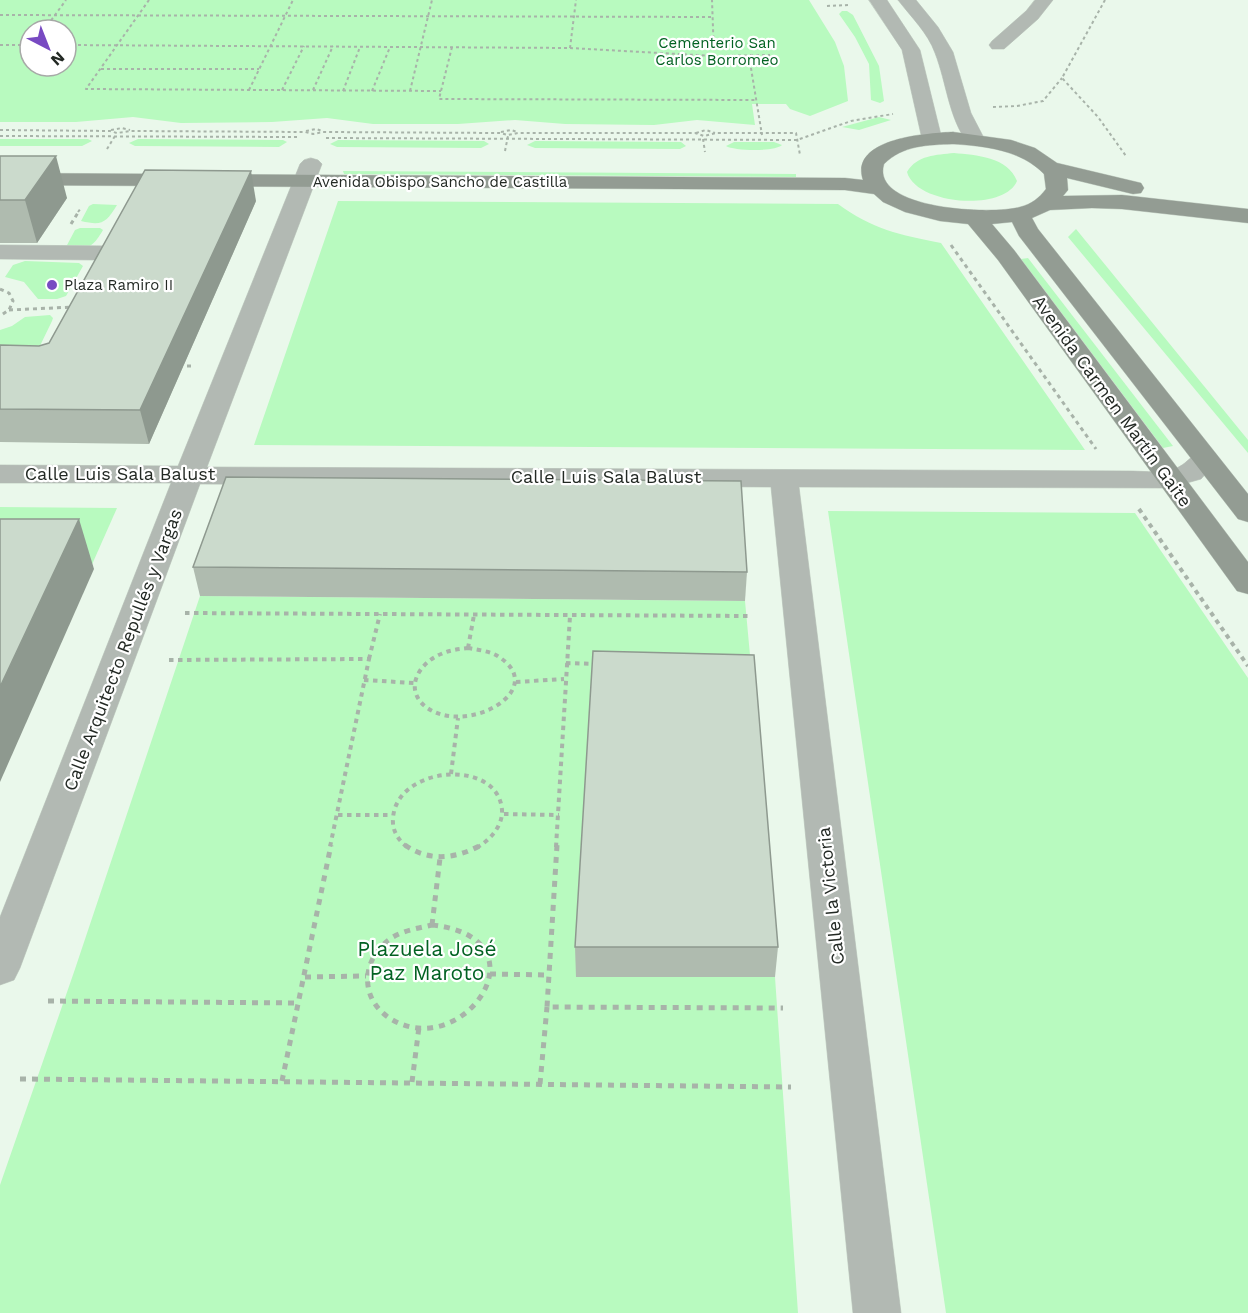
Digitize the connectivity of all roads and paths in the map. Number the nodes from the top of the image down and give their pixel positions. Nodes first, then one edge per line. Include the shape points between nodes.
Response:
1 (66, 0) edge
2 (149, 0) edge
3 (293, 0) edge
4 (432, 0) edge
5 (576, 0) edge
6 (712, 0) edge
7 (878, 0) edge
8 (907, 0) edge
9 (1044, 0) edge
10 (1105, 0) edge
11 (852, 5) dead end
12 (827, 6) dead end
13 (0, 15) edge
14 (56, 15) junction
15 (139, 15) junction
16 (285, 15) junction
17 (428, 16) junction
18 (576, 16) junction
19 (714, 16) junction
20 (54, 18) edge
21 (0, 45) edge
22 (18, 45) edge
23 (78, 45) edge
24 (117, 45) junction
25 (998, 45) dead end
26 (270, 46) junction
27 (304, 46) junction
28 (333, 46) junction
29 (360, 47) junction
30 (390, 47) junction
31 (420, 47) junction
32 (452, 47) junction
33 (570, 48) junction
34 (770, 55) dead end
35 (714, 56) junction
36 (749, 56) junction
37 (101, 69) junction
38 (259, 69) junction
39 (1062, 78) junction
40 (249, 90) junction
41 (282, 90) junction
42 (313, 90) junction
43 (343, 91) junction
44 (372, 91) junction
45 (410, 91) junction
46 (441, 91) junction
47 (756, 100) junction
48 (992, 107) dead end
49 (901, 115) dead end
50 (0, 130) edge
51 (110, 131) junction
52 (130, 131) junction
53 (500, 133) junction
54 (518, 133) junction
55 (695, 133) junction
56 (716, 133) junction
57 (761, 133) junction
58 (116, 135) junction
59 (0, 136) edge
60 (508, 136) junction
61 (704, 138) junction
62 (764, 139) junction
63 (932, 139) junction
64 (797, 140) junction
65 (975, 140) junction
66 (107, 149) dead end
67 (505, 151) dead end
68 (705, 152) dead end
69 (801, 161) dead end
70 (0, 163) edge
71 (1131, 163) dead end
72 (873, 164) junction
73 (1051, 168) junction
74 (308, 172) junction
75 (0, 179) edge
76 (880, 188) junction
77 (1248, 200) edge
78 (1044, 204) junction
79 (1019, 214) junction
80 (1248, 216) edge
81 (975, 218) junction
82 (948, 238) dead end
83 (0, 252) edge
84 (0, 289) edge
85 (83, 306) joint
86 (9, 310) junction
87 (0, 316) edge
88 (169, 365) edge
89 (191, 366) dead end
90 (1101, 456) dead end
91 (1205, 459) junction
92 (190, 473) junction
93 (0, 474) edge
94 (784, 478) junction
95 (1169, 479) junction
96 (1137, 507) dead end
97 (1248, 513) edge
98 (1248, 584) edge
99 (185, 613) dead end
100 (380, 614) junction
101 (474, 615) junction
102 (570, 616) junction
103 (752, 616) dead end
104 (468, 648) junction
105 (369, 659) junction
106 (169, 660) dead end
107 (566, 663) junction
108 (600, 664) edge
109 (1248, 666) edge
110 (364, 680) junction
111 (564, 680) junction
112 (516, 682) junction
113 (414, 683) junction
114 (458, 718) junction
115 (451, 774) junction
116 (504, 814) junction
117 (338, 815) junction
118 (392, 815) junction
119 (559, 815) junction
120 (440, 858) junction
121 (432, 925) junction
122 (0, 968) edge
123 (490, 974) junction
124 (548, 975) junction
125 (366, 976) junction
126 (305, 977) junction
127 (48, 1001) dead end
128 (299, 1003) junction
129 (547, 1007) junction
130 (783, 1008) dead end
131 (419, 1027) junction
132 (20, 1079) dead end
133 (282, 1081) junction
134 (412, 1082) junction
135 (540, 1084) junction
136 (791, 1087) dead end
137 (877, 1313) edge

1 - 14 path
2 - 15 path
3 - 16 path
4 - 17 path
5 - 18 path
6 - 19 path
7 - 63 street via 911,50
8 - 65 street via 944,52 961,113
9 - 25 street
10 - 39 path
11 - 12 path
13 - 14 path
14 - 15 path
14 - 20 path
15 - 16 path
15 - 24 path
16 - 17 path
16 - 26 path
17 - 18 path
17 - 31 path
18 - 19 path
18 - 33 path
19 - 35 path
21 - 22 path
23 - 24 path
24 - 26 path
24 - 37 path
26 - 27 path
26 - 38 path
27 - 28 path
27 - 41 path
28 - 29 path
28 - 42 path
29 - 30 path
29 - 43 path
30 - 31 path
30 - 44 path
31 - 32 path
31 - 45 path
32 - 33 path
32 - 46 path
33 - 35 path
34 - 36 path
35 - 36 path
36 - 47 path
37 - 38 path
37 - 40 path via 86,89
38 - 40 path
39 - 48 path via 1043,101
39 - 71 path via 1098,117
40 - 41 path
41 - 42 path
42 - 43 path
43 - 44 path
44 - 45 path
45 - 46 path
46 - 47 path via 439,99
47 - 57 path
49 - 64 path via 852,121 813,138
50 - 51 path
51 - 52 path
51 - 58 path
52 - 53 path
52 - 58 path
53 - 54 path
53 - 60 path
54 - 55 path
54 - 60 path
55 - 56 path
55 - 61 path
56 - 57 path
56 - 61 path
57 - 62 path
57 - 64 path via 796,133
58 - 59 path
58 - 60 path
58 - 66 path
60 - 61 path
60 - 67 path
61 - 62 path
61 - 68 path
62 - 64 path
63 - 65 main road
63 - 72 main road via 894,147
64 - 69 path
65 - 73 main road via 1012,147
70 - 74 main road, Avenida Obispo Sancho de Castilla
72 - 74 main road, Avenida Obispo Sancho de Castilla
72 - 76 main road via 872,176
73 - 77 main road via 1123,186
73 - 78 main road via 1058,187
74 - 75 main road, Avenida Obispo Sancho de Castilla
74 - 76 main road, Avenida Obispo Sancho de Castilla
74 - 92 street, Calle Arquitecto Repullés y Vargas
76 - 81 main road via 895,200 918,209
78 - 79 main road
78 - 80 main road via 1122,202
79 - 81 main road
79 - 91 main road, Avenida Carmen Martín Gaite via 1027,231
81 - 95 main road, Avenida Carmen Martín Gaite
82 - 90 path
83 - 85 street via 112,253
84 - 86 path via 9,293 13,301
85 - 86 path
86 - 87 path
88 - 89 path
91 - 95 street, Calle Luis Sala Balust via 1191,473
91 - 97 main road, Avenida Carmen Martín Gaite
92 - 93 street, Calle Luis Sala Balust
92 - 94 street, Calle Luis Sala Balust
92 - 122 street, Calle Arquitecto Repullés y Vargas
94 - 95 street, Calle Luis Sala Balust
94 - 137 street, Calle la Victoria
95 - 98 main road, Avenida Carmen Martín Gaite
96 - 109 path
99 - 100 path
100 - 101 path
100 - 105 path
101 - 102 path
101 - 104 path
102 - 103 path
102 - 107 path
104 - 112 path via 503,657 513,669
104 - 113 path via 431,658 419,669
105 - 106 path
105 - 110 path
107 - 108 path
107 - 111 path
110 - 113 path
110 - 117 path
111 - 112 path
111 - 119 path
112 - 114 path via 511,696 498,708 479,716
113 - 114 path via 416,696 424,707
114 - 115 path
115 - 116 path via 472,776 489,785 501,798
115 - 118 path via 430,777 411,786 398,800
116 - 119 path
116 - 120 path via 498,831 484,845
117 - 118 path
117 - 126 path
118 - 120 path via 393,831 403,844 420,854
119 - 124 path
120 - 121 path
121 - 123 path via 456,928 475,938 487,954
121 - 125 path via 409,929 388,940 373,957
123 - 124 path
123 - 131 path via 484,995 468,1012 444,1024
124 - 129 path
125 - 126 path
125 - 131 path via 368,995 379,1011 396,1023
126 - 128 path
127 - 128 path
128 - 133 path
129 - 130 path
129 - 135 path
131 - 134 path
132 - 133 path
133 - 134 path
134 - 135 path
135 - 136 path

